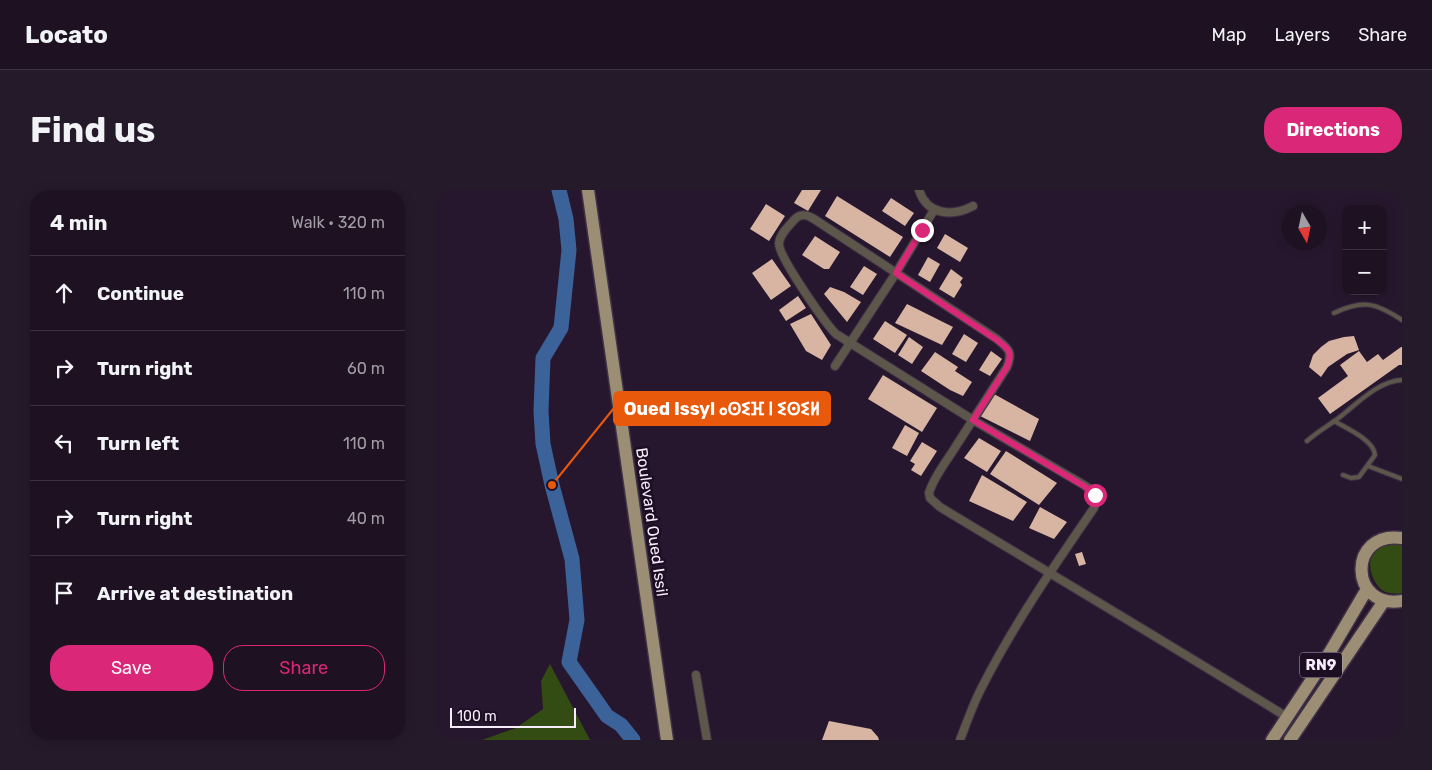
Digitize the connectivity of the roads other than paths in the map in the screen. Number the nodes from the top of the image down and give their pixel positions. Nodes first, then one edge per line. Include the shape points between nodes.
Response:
1 (588, 190) edge
2 (919, 190) edge
3 (973, 206) dead end
4 (934, 210) junction
5 (896, 273) junction
6 (1335, 313) dead end
7 (1402, 320) edge
8 (850, 343) junction
9 (835, 366) dead end
10 (1402, 380) edge
11 (973, 420) junction
12 (1334, 421) junction
13 (1307, 441) dead end
14 (1368, 466) junction
15 (1343, 476) dead end
16 (1402, 479) edge
17 (1402, 538) edge
18 (1049, 573) junction
19 (1367, 589) junction
20 (1384, 601) junction
21 (1402, 601) edge
22 (696, 675) dead end
23 (1287, 717) junction
24 (667, 740) edge
25 (707, 740) edge
26 (960, 740) edge
27 (1272, 740) edge
28 (1290, 740) edge

1 - 24 main road, Boulevard Oued Issil
2 - 4 street
3 - 4 street via 957,213
4 - 5 street
5 - 8 street
5 - 8 street via 809,216 797,216 785,230 779,244 783,256 827,325
5 - 11 street via 1008,350 1010,359 1007,367
6 - 7 lane via 1369,304 1383,308
8 - 9 street
8 - 11 street
10 - 12 lane via 1376,390
11 - 18 street via 935,479 930,498
11 - 18 street via 1095,495 1097,503
12 - 13 lane
12 - 14 lane via 1372,446 1375,455
14 - 15 lane via 1359,477
14 - 16 lane
17 - 19 main road via 1384,538 1369,548 1361,563
18 - 23 street
18 - 26 street via 981,688
19 - 20 main road
19 - 23 main road, RN9
20 - 21 main road
20 - 28 main road, RN9
22 - 25 street
23 - 27 main road, RN9

